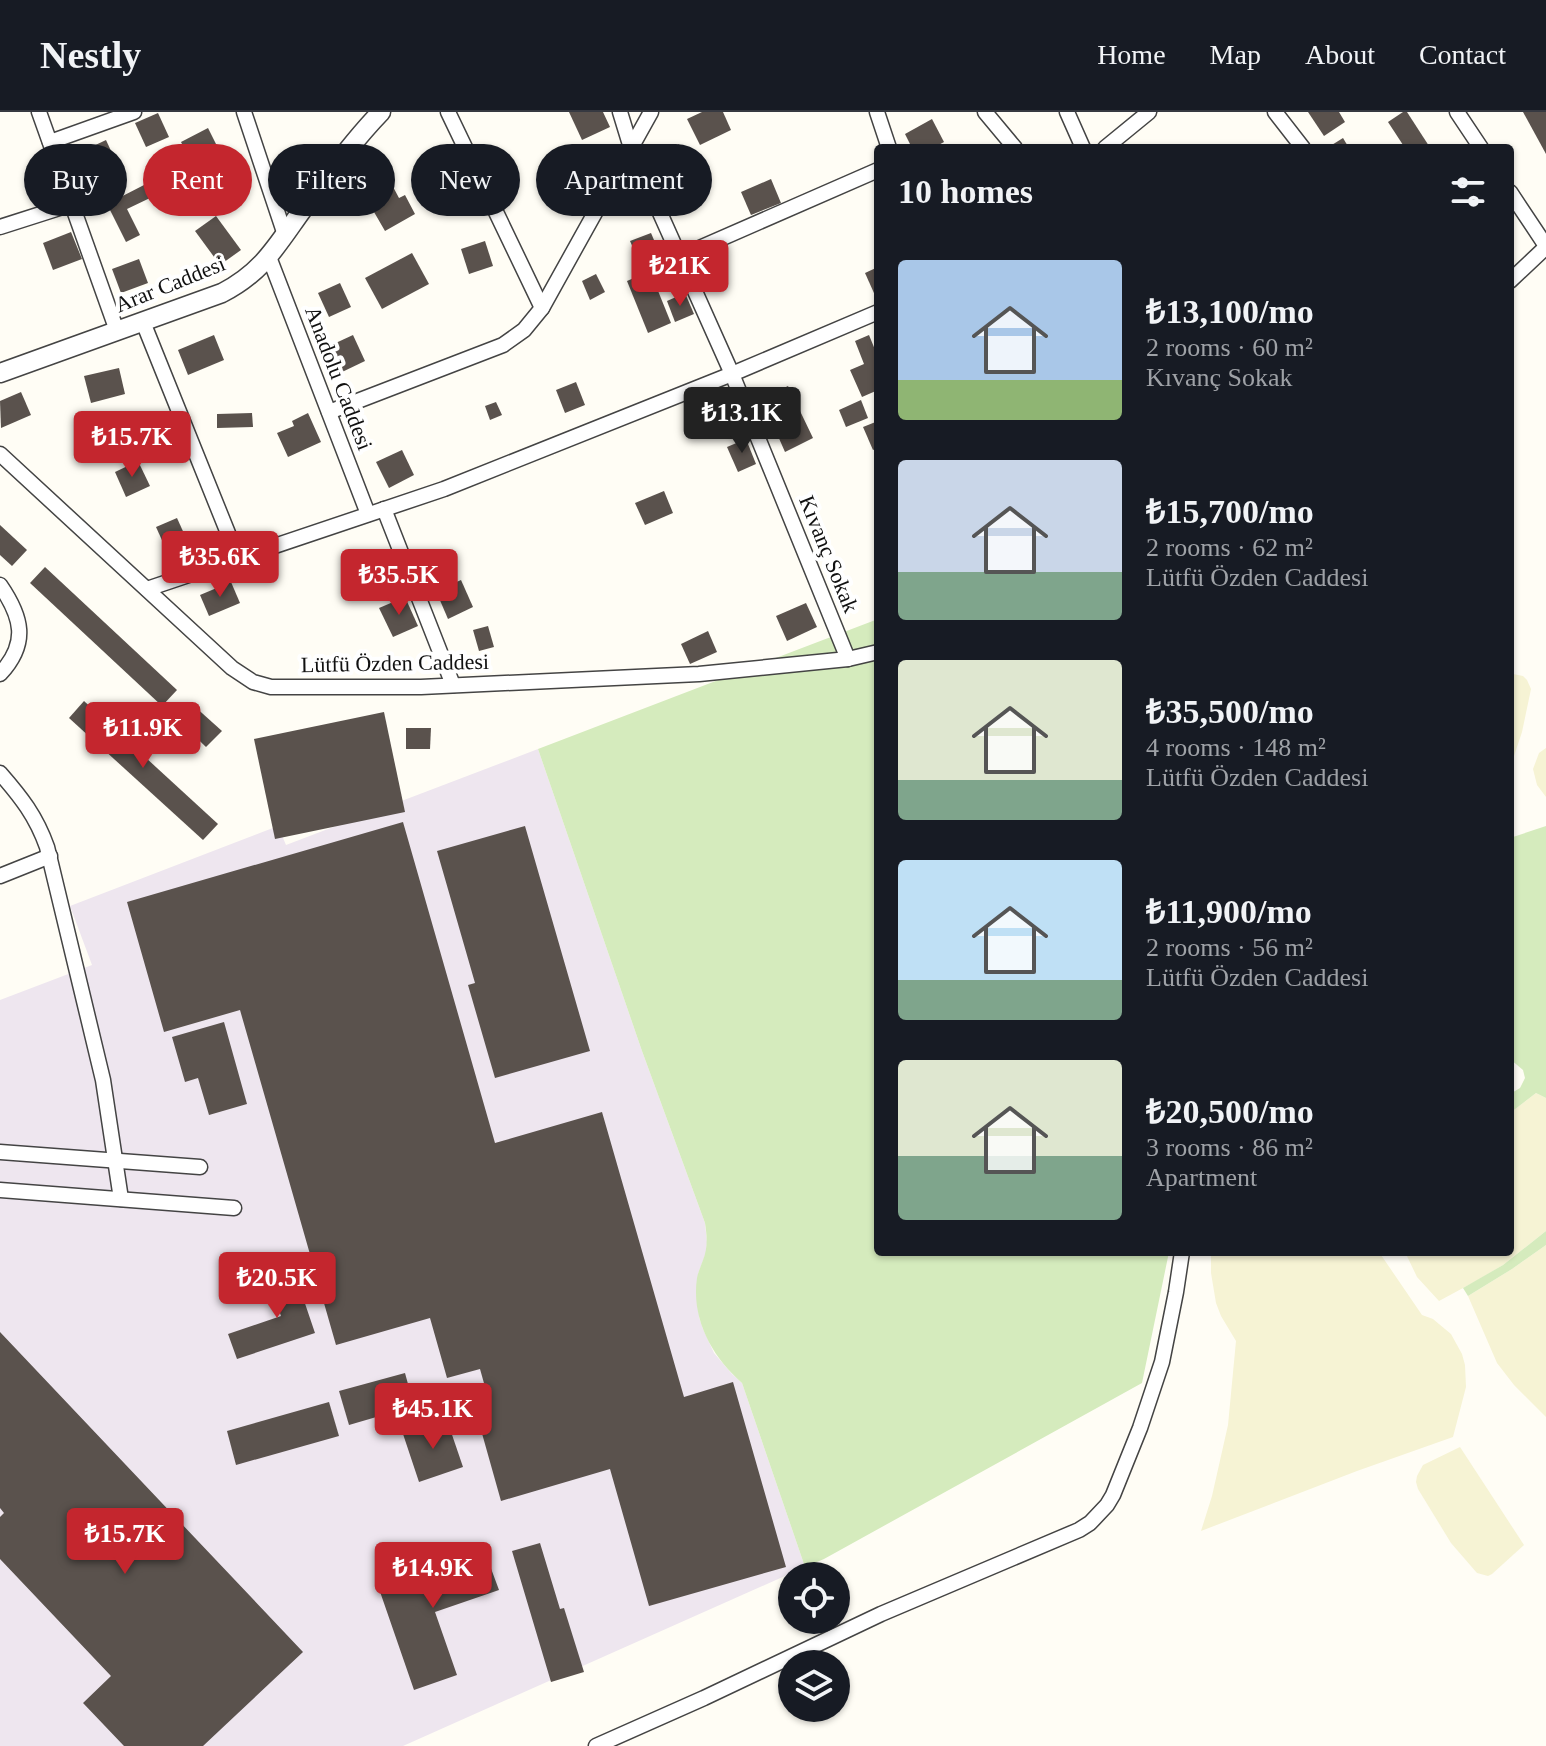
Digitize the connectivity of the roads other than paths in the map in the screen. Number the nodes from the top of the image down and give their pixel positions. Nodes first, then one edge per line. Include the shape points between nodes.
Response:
1 (39, 112) edge
2 (134, 112) edge
3 (244, 112) edge
4 (381, 112) edge
5 (448, 112) edge
6 (620, 112) edge
7 (651, 112) edge
8 (877, 112) edge
9 (985, 112) edge
10 (1067, 112) edge
11 (1149, 112) edge
12 (1275, 112) edge
13 (1457, 112) edge
14 (50, 142) joint
15 (630, 144) edge
16 (633, 144) edge
17 (888, 144) edge
18 (1012, 144) edge
19 (1081, 144) edge
20 (1110, 144) edge
21 (1300, 144) edge
22 (1472, 144) edge
23 (874, 172) edge
24 (1514, 198) edge
25 (34, 216) edge
26 (76, 216) edge
27 (593, 216) edge
28 (661, 216) edge
29 (0, 227) edge
30 (285, 235) junction
31 (1546, 247) edge
32 (269, 257) junction
33 (679, 257) junction
34 (1514, 277) edge
35 (542, 308) junction
36 (874, 314) edge
37 (143, 322) junction
38 (117, 331) junction
39 (0, 373) edge
40 (732, 374) junction
41 (329, 412) junction
42 (0, 454) edge
43 (384, 509) junction
44 (368, 514) junction
45 (238, 558) junction
46 (0, 585) edge
47 (147, 589) junction
48 (874, 653) edge
49 (848, 659) junction
50 (0, 674) edge
51 (453, 685) junction
52 (0, 773) edge
53 (50, 856) junction
54 (0, 876) edge
55 (0, 1152) edge
56 (115, 1160) junction
57 (200, 1167) dead end
58 (0, 1190) edge
59 (121, 1199) junction
60 (234, 1208) dead end
61 (1181, 1256) edge
62 (596, 1746) edge

1 - 14 street
2 - 14 street
3 - 30 street
4 - 30 street, Arar Caddesi
5 - 35 street
6 - 15 street, Kıvanç Sokak
7 - 16 street
8 - 17 street
9 - 18 street
10 - 19 street
11 - 20 street
12 - 21 street
13 - 22 street
23 - 33 street
24 - 31 street
25 - 29 street
26 - 38 street
27 - 35 street
28 - 33 street, Kıvanç Sokak
30 - 32 street, Arar Caddesi
31 - 34 street
32 - 37 street, Arar Caddesi via 222,293
32 - 41 street, Anadolu Caddesi
33 - 40 street, Kıvanç Sokak
35 - 41 street via 503,345
36 - 40 street
37 - 38 street, Arar Caddesi
37 - 45 street
38 - 39 street, Arar Caddesi
40 - 43 street
40 - 49 street, Kıvanç Sokak
41 - 44 street, Anadolu Caddesi
42 - 47 street, Lütfü Özden Caddesi
43 - 44 street
43 - 51 street
44 - 45 street
45 - 47 street
46 - 50 street via 17,619 19,638 12,661
47 - 51 street, Lütfü Özden Caddesi via 232,668 262,685
48 - 49 street, Lütfü Özden Caddesi
49 - 51 street, Lütfü Özden Caddesi via 699,674
52 - 53 street via 34,816
53 - 54 street
53 - 56 street via 103,1080
55 - 56 street
56 - 57 street
56 - 59 street
58 - 59 street
59 - 60 street
61 - 62 street via 1170,1327 1151,1395 1113,1495 1090,1523

